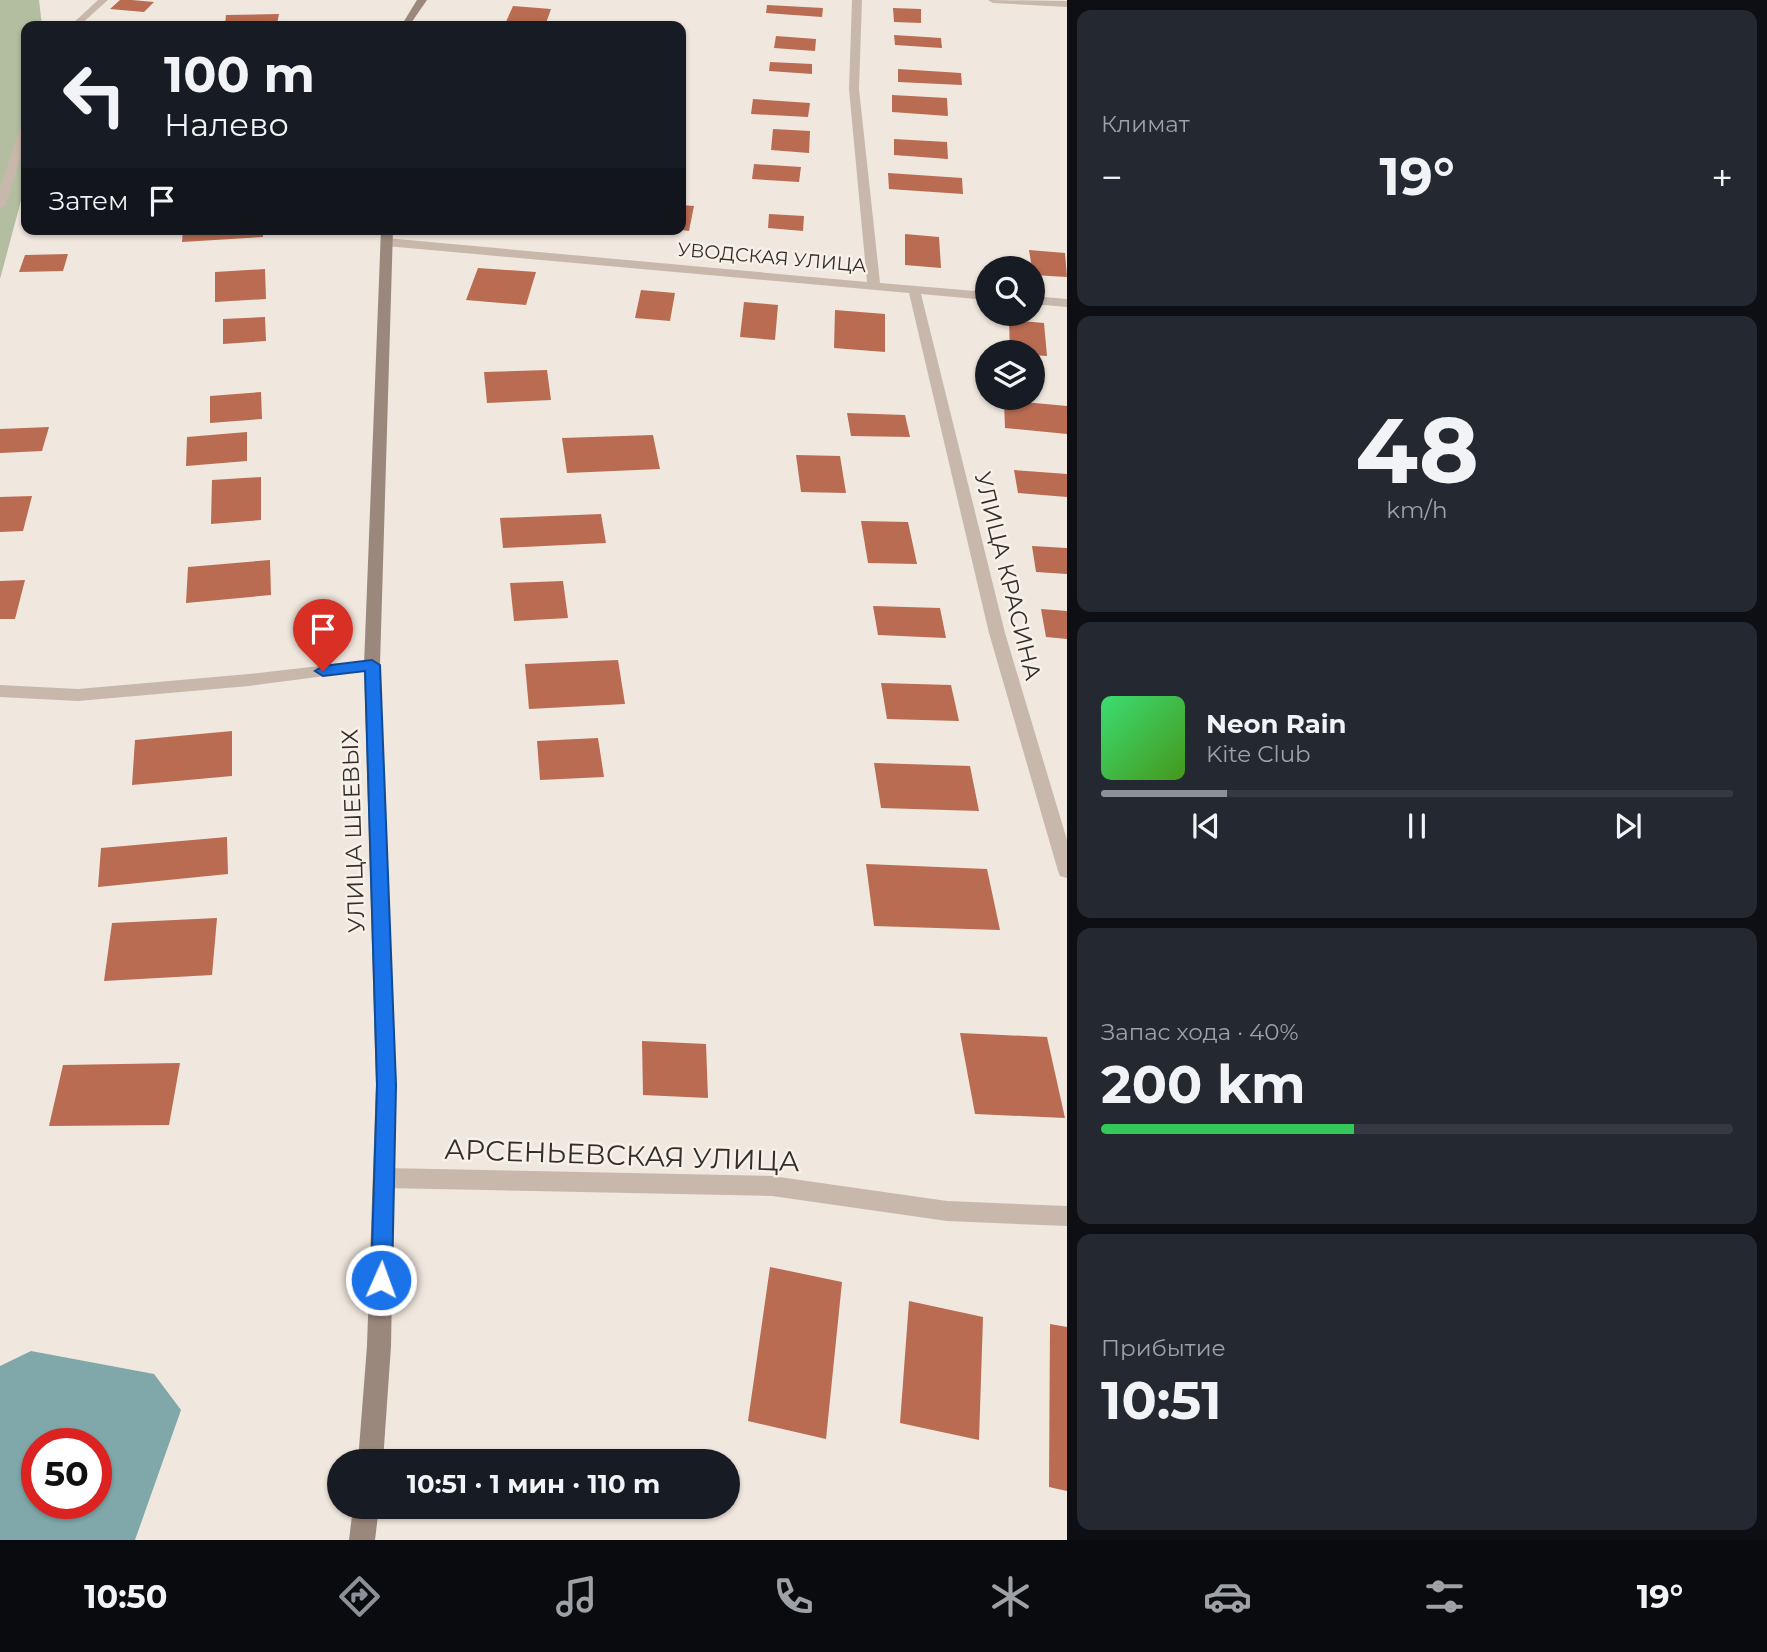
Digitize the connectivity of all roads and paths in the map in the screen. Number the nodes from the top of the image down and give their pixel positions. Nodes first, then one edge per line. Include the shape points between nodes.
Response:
1 (103, 0) edge
2 (422, 0) edge
3 (857, 0) edge
4 (993, 0) edge
5 (1067, 4) edge
6 (80, 21) edge
7 (408, 21) edge
8 (21, 140) edge
9 (0, 205) edge
10 (387, 236) edge
11 (874, 286) junction
12 (914, 289) junction
13 (975, 295) edge
14 (1045, 301) edge
15 (1067, 303) edge
16 (372, 665) junction
17 (0, 691) edge
18 (1067, 871) edge
19 (384, 1178) junction
20 (1067, 1216) edge
21 (371, 1449) edge
22 (365, 1519) edge
23 (362, 1540) edge

1 - 6 street
2 - 7 main road
3 - 11 street via 854,89
4 - 5 street
8 - 9 street
10 - 11 street, УВОДСКАЯ УЛИЦА
10 - 16 main road, УЛИЦА ШЕЕВЫХ
11 - 12 street, УВОДСКАЯ УЛИЦА
12 - 13 street, УВОДСКАЯ УЛИЦА
12 - 18 street, УЛИЦА КРАСИНА via 997,633
14 - 15 street
16 - 17 street via 78,695
16 - 19 main road, УЛИЦА ШЕЕВЫХ via 386,1085
19 - 20 street, АРСЕНЬЕВСКАЯ УЛИЦА via 772,1186 947,1211
19 - 21 main road, УЛИЦА ШЕЕВЫХ
22 - 23 main road

